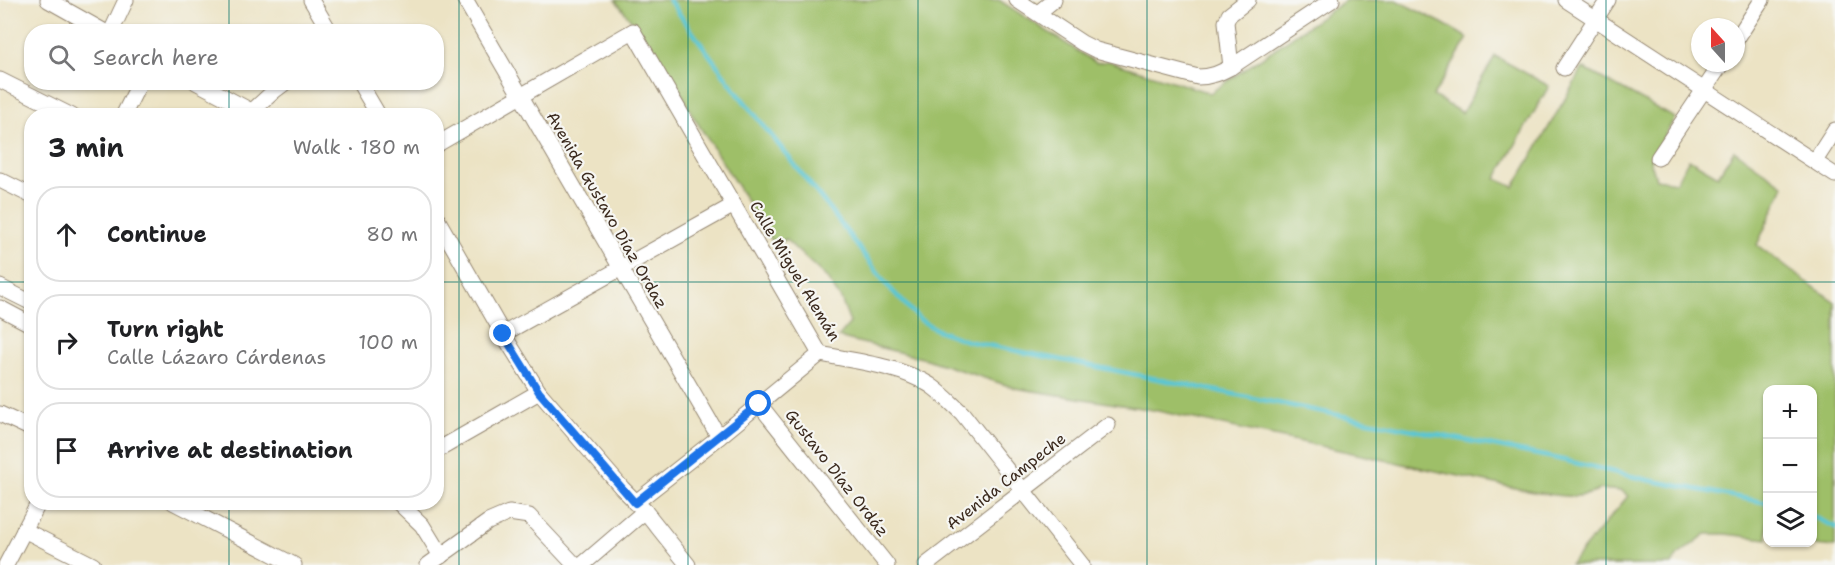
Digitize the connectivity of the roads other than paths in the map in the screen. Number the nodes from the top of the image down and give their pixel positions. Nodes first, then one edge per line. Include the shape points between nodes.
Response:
1 (48, 0) edge
2 (126, 0) edge
3 (311, 0) edge
4 (465, 0) edge
5 (1017, 0) edge
6 (1054, 0) edge
7 (1248, 0) edge
8 (1332, 0) edge
9 (1566, 0) edge
10 (1608, 0) edge
11 (1762, 0) edge
12 (1038, 13) junction
13 (1595, 20) junction
14 (91, 24) edge
15 (115, 24) edge
16 (325, 24) edge
17 (1745, 26) edge
18 (1231, 67) junction
19 (1564, 68) dead end
20 (1716, 72) edge
21 (0, 80) edge
22 (136, 90) edge
23 (210, 90) edge
24 (276, 90) edge
25 (364, 90) edge
26 (1705, 90) junction
27 (520, 96) junction
28 (56, 108) edge
29 (127, 108) edge
30 (240, 108) edge
31 (255, 108) edge
32 (374, 108) edge
33 (1835, 130) edge
34 (444, 140) edge
35 (1658, 158) dead end
36 (1815, 161) junction
37 (1835, 175) edge
38 (0, 180) edge
39 (24, 192) edge
40 (734, 205) junction
41 (444, 231) edge
42 (621, 268) junction
43 (0, 287) edge
44 (24, 299) edge
45 (0, 308) edge
46 (24, 321) edge
47 (503, 334) junction
48 (820, 354) junction
49 (539, 392) junction
50 (759, 404) junction
51 (0, 414) edge
52 (24, 425) edge
53 (1108, 425) dead end
54 (719, 437) junction
55 (444, 446) edge
56 (1023, 490) junction
57 (640, 507) junction
58 (35, 510) edge
59 (188, 510) edge
60 (406, 510) edge
61 (24, 530) junction
62 (434, 561) edge
63 (6, 565) edge
64 (93, 565) edge
65 (294, 565) edge
66 (575, 565) edge
67 (582, 565) edge
68 (688, 565) edge
69 (886, 565) edge
70 (926, 565) edge
71 (1082, 565) edge

1 - 14 street
2 - 15 street
3 - 16 street
4 - 27 street, Avenida Gustavo Díaz Ordaz
5 - 12 street
6 - 12 street
7 - 18 street via 1226,22
8 - 18 street
9 - 13 street
10 - 13 street
11 - 17 street
12 - 18 street via 1096,50 1198,77 1216,75
13 - 19 street
13 - 26 street
20 - 26 street
21 - 28 street
22 - 29 street
23 - 30 street
24 - 31 street
25 - 32 street
26 - 35 street
26 - 36 street
27 - 34 street
27 - 40 street, Calle Miguel Alemán via 633,31
27 - 42 street, Avenida Gustavo Díaz Ordaz
33 - 36 street
36 - 37 street
38 - 39 street
40 - 42 street
40 - 48 street, Calle Miguel Alemán
41 - 47 street
42 - 47 street
42 - 54 street, Avenida Gustavo Díaz Ordaz
43 - 44 street
45 - 46 street
47 - 49 street
48 - 50 street
48 - 56 street, Calle Miguel Alemán via 901,371 928,384 962,413
49 - 55 street
49 - 57 street
50 - 54 street
50 - 69 street, Gustavo Díaz Ordáz
51 - 52 street
53 - 56 street, Avenida Campeche
54 - 57 street
56 - 70 street, Avenida Campeche
56 - 71 street, Calle Miguel Alemán
57 - 67 street
57 - 68 street
58 - 61 street
59 - 65 street
60 - 62 street via 422,525
61 - 63 street
61 - 64 street
62 - 66 street via 509,513 529,516

